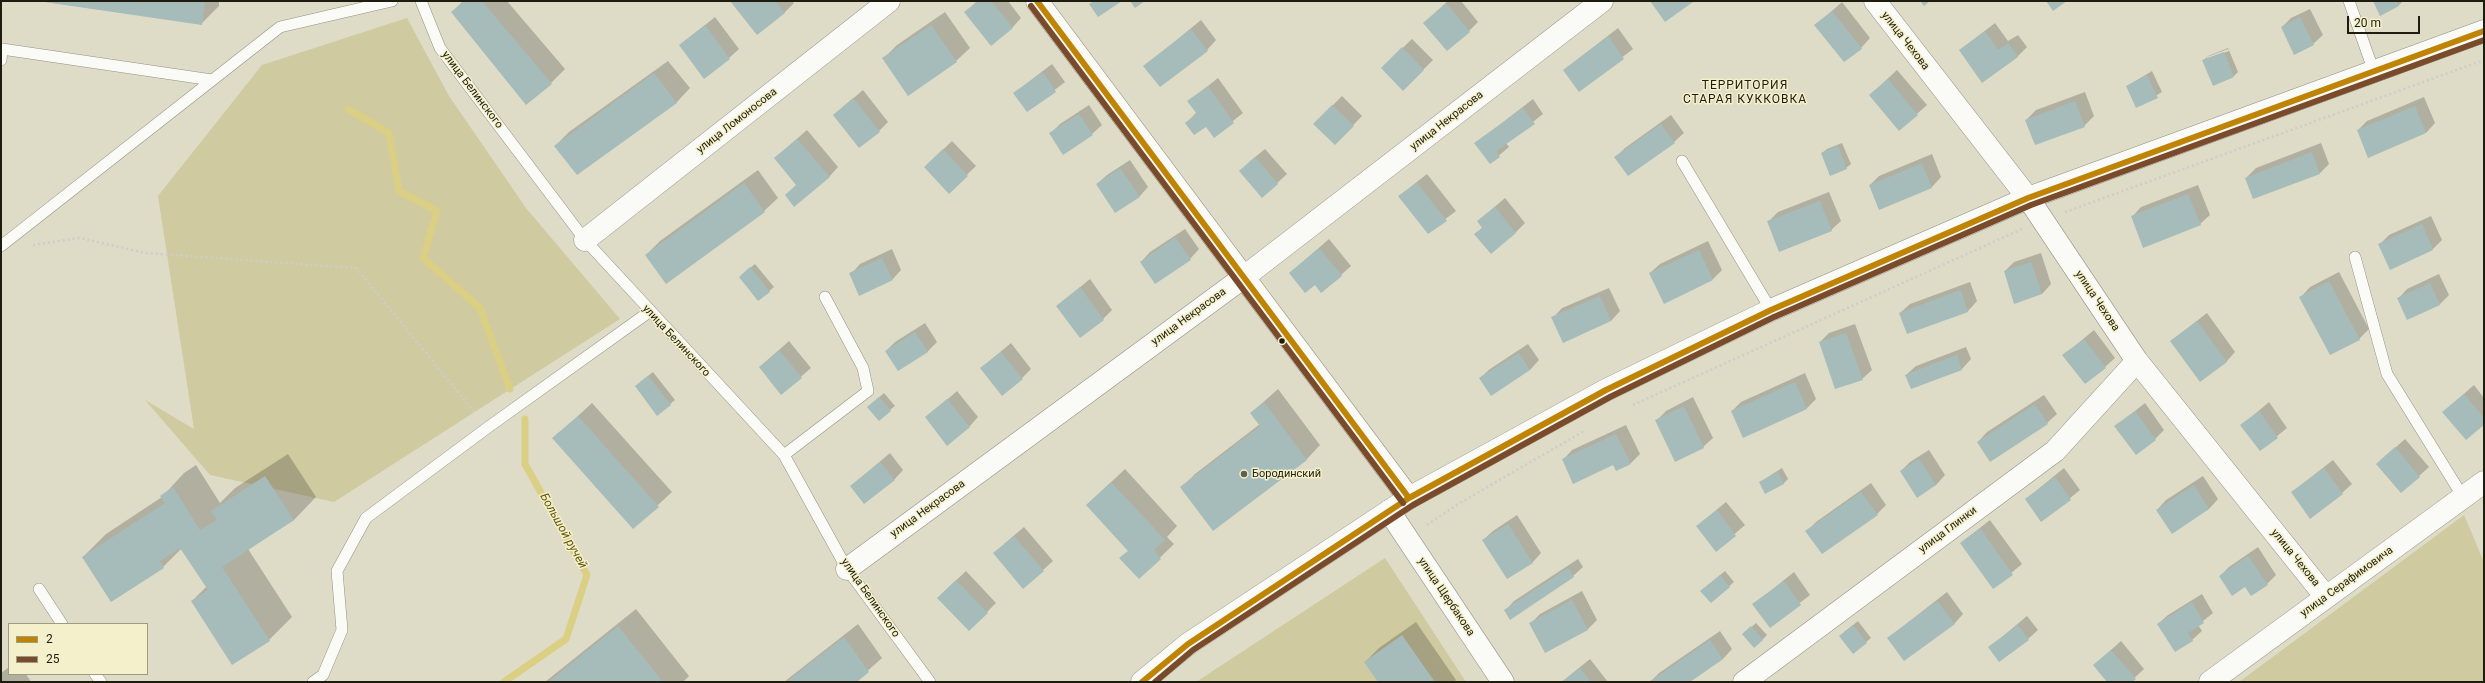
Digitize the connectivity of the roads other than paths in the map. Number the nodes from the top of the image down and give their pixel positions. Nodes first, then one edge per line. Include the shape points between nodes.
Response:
1 (392, 1) edge
2 (420, 1) edge
3 (889, 1) edge
4 (1038, 1) edge
5 (1602, 1) edge
6 (1874, 1) edge
7 (2349, 1) edge
8 (2484, 31) edge
9 (1, 60) edge
10 (2374, 72) junction
11 (212, 80) junction
12 (1682, 161) dead end
13 (2028, 198) junction
14 (585, 240) junction
15 (1, 246) edge
16 (2355, 257) dead end
17 (1244, 277) junction
18 (825, 297) dead end
19 (1771, 310) junction
20 (649, 312) junction
21 (2138, 361) junction
22 (784, 455) junction
23 (2484, 482) edge
24 (2463, 497) junction
25 (1409, 498) junction
26 (1389, 511) junction
27 (847, 569) junction
28 (39, 589) dead end
29 (2326, 597) junction
30 (61, 623) edge
31 (313, 682) edge
32 (930, 682) edge
33 (1142, 682) edge
34 (1503, 682) edge
35 (1744, 682) edge
36 (2210, 682) edge

1 - 11 lane via 280,27
2 - 14 lane, улица Белинского via 440,48
3 - 14 street, улица Ломоносова
4 - 17 street
5 - 17 street, улица Некрасова
6 - 13 street, улица Чехова
7 - 10 lane
8 - 10 street
9 - 11 lane via 2,49
10 - 13 street
11 - 15 lane
12 - 19 lane
13 - 19 street
13 - 21 street, улица Чехова
14 - 20 lane, улица Белинского
16 - 24 lane via 2387,374
17 - 25 street
17 - 27 street, улица Некрасова
18 - 22 lane via 863,368 868,391
19 - 25 street via 1606,390
20 - 22 lane, улица Белинского
20 - 31 lane via 366,518 338,571 342,630 323,675
21 - 29 street, улица Чехова
21 - 35 street, улица Глинки via 2055,451
22 - 27 lane, улица Белинского
23 - 24 street, улица Серафимовича
24 - 29 street, улица Серафимовича
25 - 26 street
26 - 33 street via 1188,644
26 - 34 street, улица Щербакова
27 - 32 lane, улица Белинского
28 - 30 lane
29 - 36 street, улица Серафимовича

